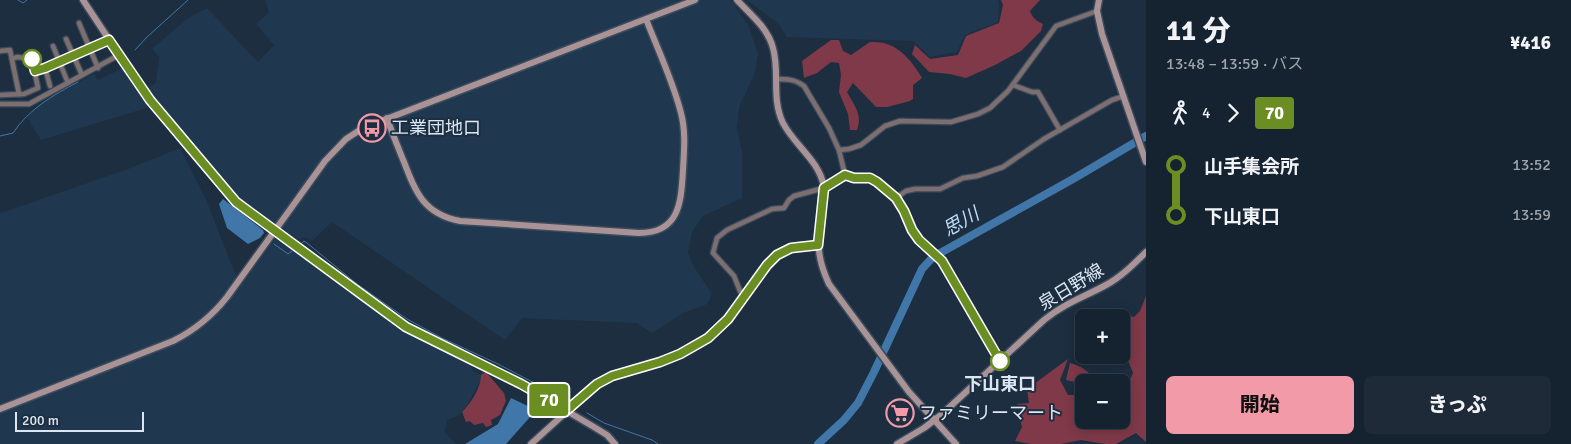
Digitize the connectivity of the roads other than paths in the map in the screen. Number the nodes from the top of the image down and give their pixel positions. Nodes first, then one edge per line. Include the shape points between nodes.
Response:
1 (83, 0) edge
2 (695, 0) edge
3 (737, 0) edge
4 (1099, 0) edge
5 (1097, 11) junction
6 (646, 19) junction
7 (79, 23) dead end
8 (66, 39) dead end
9 (109, 40) junction
10 (53, 46) dead end
11 (90, 49) junction
12 (0, 51) edge
13 (119, 55) junction
14 (74, 56) junction
15 (12, 59) junction
16 (59, 62) junction
17 (45, 68) junction
18 (98, 68) junction
19 (35, 71) junction
20 (82, 75) junction
21 (776, 79) junction
22 (68, 83) junction
23 (1013, 85) junction
24 (50, 86) dead end
25 (19, 94) junction
26 (0, 95) edge
27 (1124, 96) junction
28 (0, 104) edge
29 (387, 118) junction
30 (1060, 130) junction
31 (838, 150) junction
32 (1146, 162) edge
33 (845, 175) junction
34 (824, 188) junction
35 (896, 198) junction
36 (275, 230) junction
37 (818, 245) junction
38 (1146, 252) edge
39 (746, 296) junction
40 (1000, 361) junction
41 (0, 409) edge
42 (567, 410) junction
43 (935, 420) junction
44 (531, 444) edge
45 (615, 444) edge
46 (897, 444) edge
47 (956, 444) edge

1 - 9 street
2 - 6 street
3 - 21 street via 771,41
4 - 5 street
5 - 23 street via 1056,26
5 - 27 street
6 - 29 street
6 - 29 street via 678,103 684,142 680,204 671,222 659,230 639,233 470,222 438,214 416,192
7 - 11 street
8 - 14 street
9 - 11 street
9 - 13 street
10 - 16 street
11 - 14 street
11 - 18 street
12 - 15 street via 10,50
13 - 18 street
13 - 36 street via 150,100 219,184 236,202
14 - 16 street
14 - 20 street
15 - 19 street via 32,59
15 - 25 street
16 - 17 street
16 - 22 street
17 - 19 street
17 - 24 street
18 - 20 street
19 - 25 street via 38,88
20 - 22 street
21 - 31 street via 789,79 804,86
21 - 34 street via 783,122 816,166
22 - 28 street via 26,104
23 - 30 street via 1038,92
23 - 31 street via 990,108 978,114 951,122 900,121 885,126 862,144
25 - 26 street
27 - 30 street
27 - 32 street
29 - 36 street via 353,134 333,151
30 - 35 street via 1004,167 963,178 940,189 906,191
31 - 33 street
33 - 34 street
33 - 35 street via 870,178
34 - 37 street
34 - 39 street via 794,196 784,208 762,213 717,238 713,253 734,276 740,291
35 - 40 street via 919,240 940,258
36 - 41 street via 218,309 193,330 173,341
36 - 42 street via 406,327
37 - 39 street via 791,248 777,255
37 - 43 street via 819,259 829,284 909,392
38 - 40 street, 泉日野線 via 1107,284 1059,308
39 - 42 street via 708,338 660,362 612,376 597,384
40 - 43 street, 泉日野線
42 - 44 street
42 - 45 street via 607,435
43 - 46 street, 泉日野線
43 - 47 street

